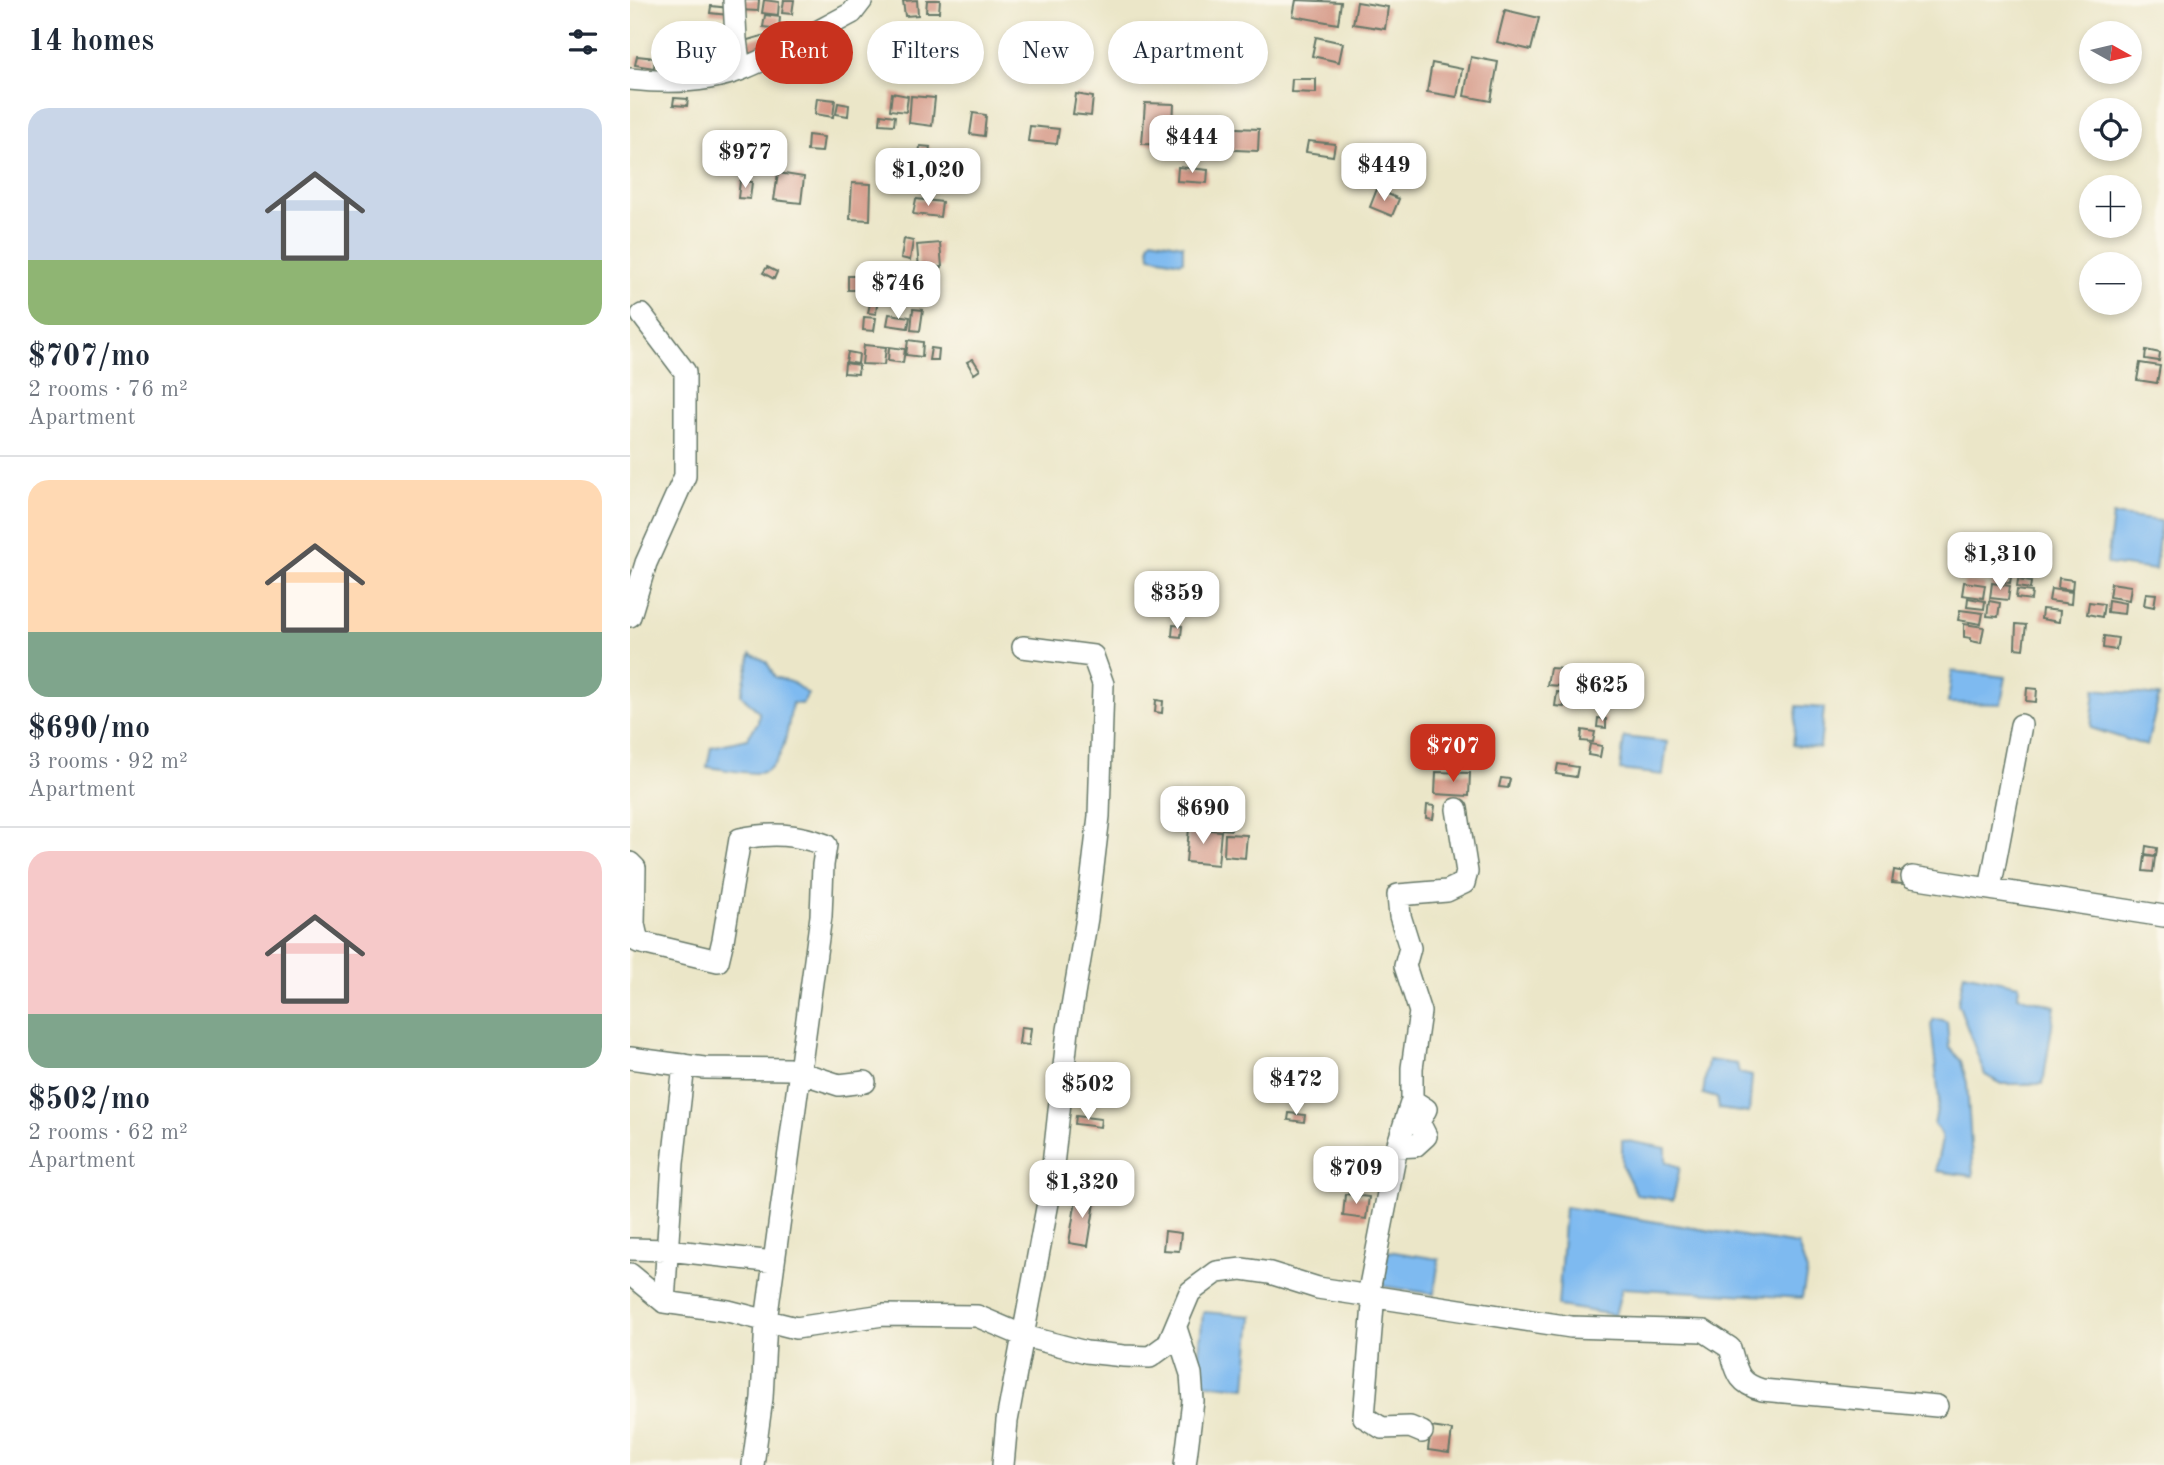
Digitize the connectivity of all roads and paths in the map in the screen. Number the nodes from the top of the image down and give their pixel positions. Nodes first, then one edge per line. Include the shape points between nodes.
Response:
1 (734, 0) edge
2 (862, 0) edge
3 (735, 21) edge
4 (741, 69) edge
5 (630, 79) edge
6 (651, 81) edge
7 (642, 315) dead end
8 (630, 616) edge
9 (1023, 647) dead end
10 (2021, 725) dead end
11 (1457, 809) dead end
12 (630, 863) edge
13 (1912, 877) dead end
14 (1990, 889) junction
15 (2164, 916) edge
16 (632, 928) edge
17 (630, 1058) edge
18 (684, 1065) junction
19 (799, 1072) junction
20 (865, 1082) dead end
21 (630, 1249) edge
22 (668, 1250) junction
23 (774, 1262) junction
24 (630, 1274) edge
25 (1368, 1296) junction
26 (664, 1302) junction
27 (766, 1321) junction
28 (1176, 1328) junction
29 (1024, 1336) junction
30 (1937, 1406) dead end
31 (1422, 1432) dead end
32 (752, 1465) edge
33 (1003, 1465) edge
34 (1185, 1465) edge

1 - 3 street
2 - 4 street via 852,13
5 - 6 street
7 - 8 street via 685,372 685,477 646,563
9 - 29 street via 1093,656 1103,684 1099,816 1089,905 1068,1030 1050,1192
10 - 14 street
11 - 25 street via 1467,872 1464,883 1447,891 1398,895 1410,948 1405,966 1420,1012 1412,1100 1397,1147
12 - 16 street via 635,868
13 - 14 street
14 - 15 street
16 - 19 street via 638,942 718,961 740,839 764,834 802,836 826,845
17 - 18 street
18 - 19 street
18 - 22 street
19 - 20 street via 839,1085
19 - 23 street
21 - 22 street
22 - 23 street
22 - 26 street
23 - 27 street
24 - 26 street
25 - 28 street via 1318,1288 1270,1273 1217,1272 1190,1292
25 - 30 street via 1571,1326 1703,1331 1730,1348 1739,1377 1749,1387
25 - 31 street via 1373,1305 1364,1417 1382,1428 1410,1427
26 - 27 street
27 - 29 street via 796,1328 883,1315 977,1316
27 - 32 street
28 - 29 street via 1168,1344 1150,1357 1086,1352
28 - 34 street via 1191,1374 1193,1401
29 - 33 street

